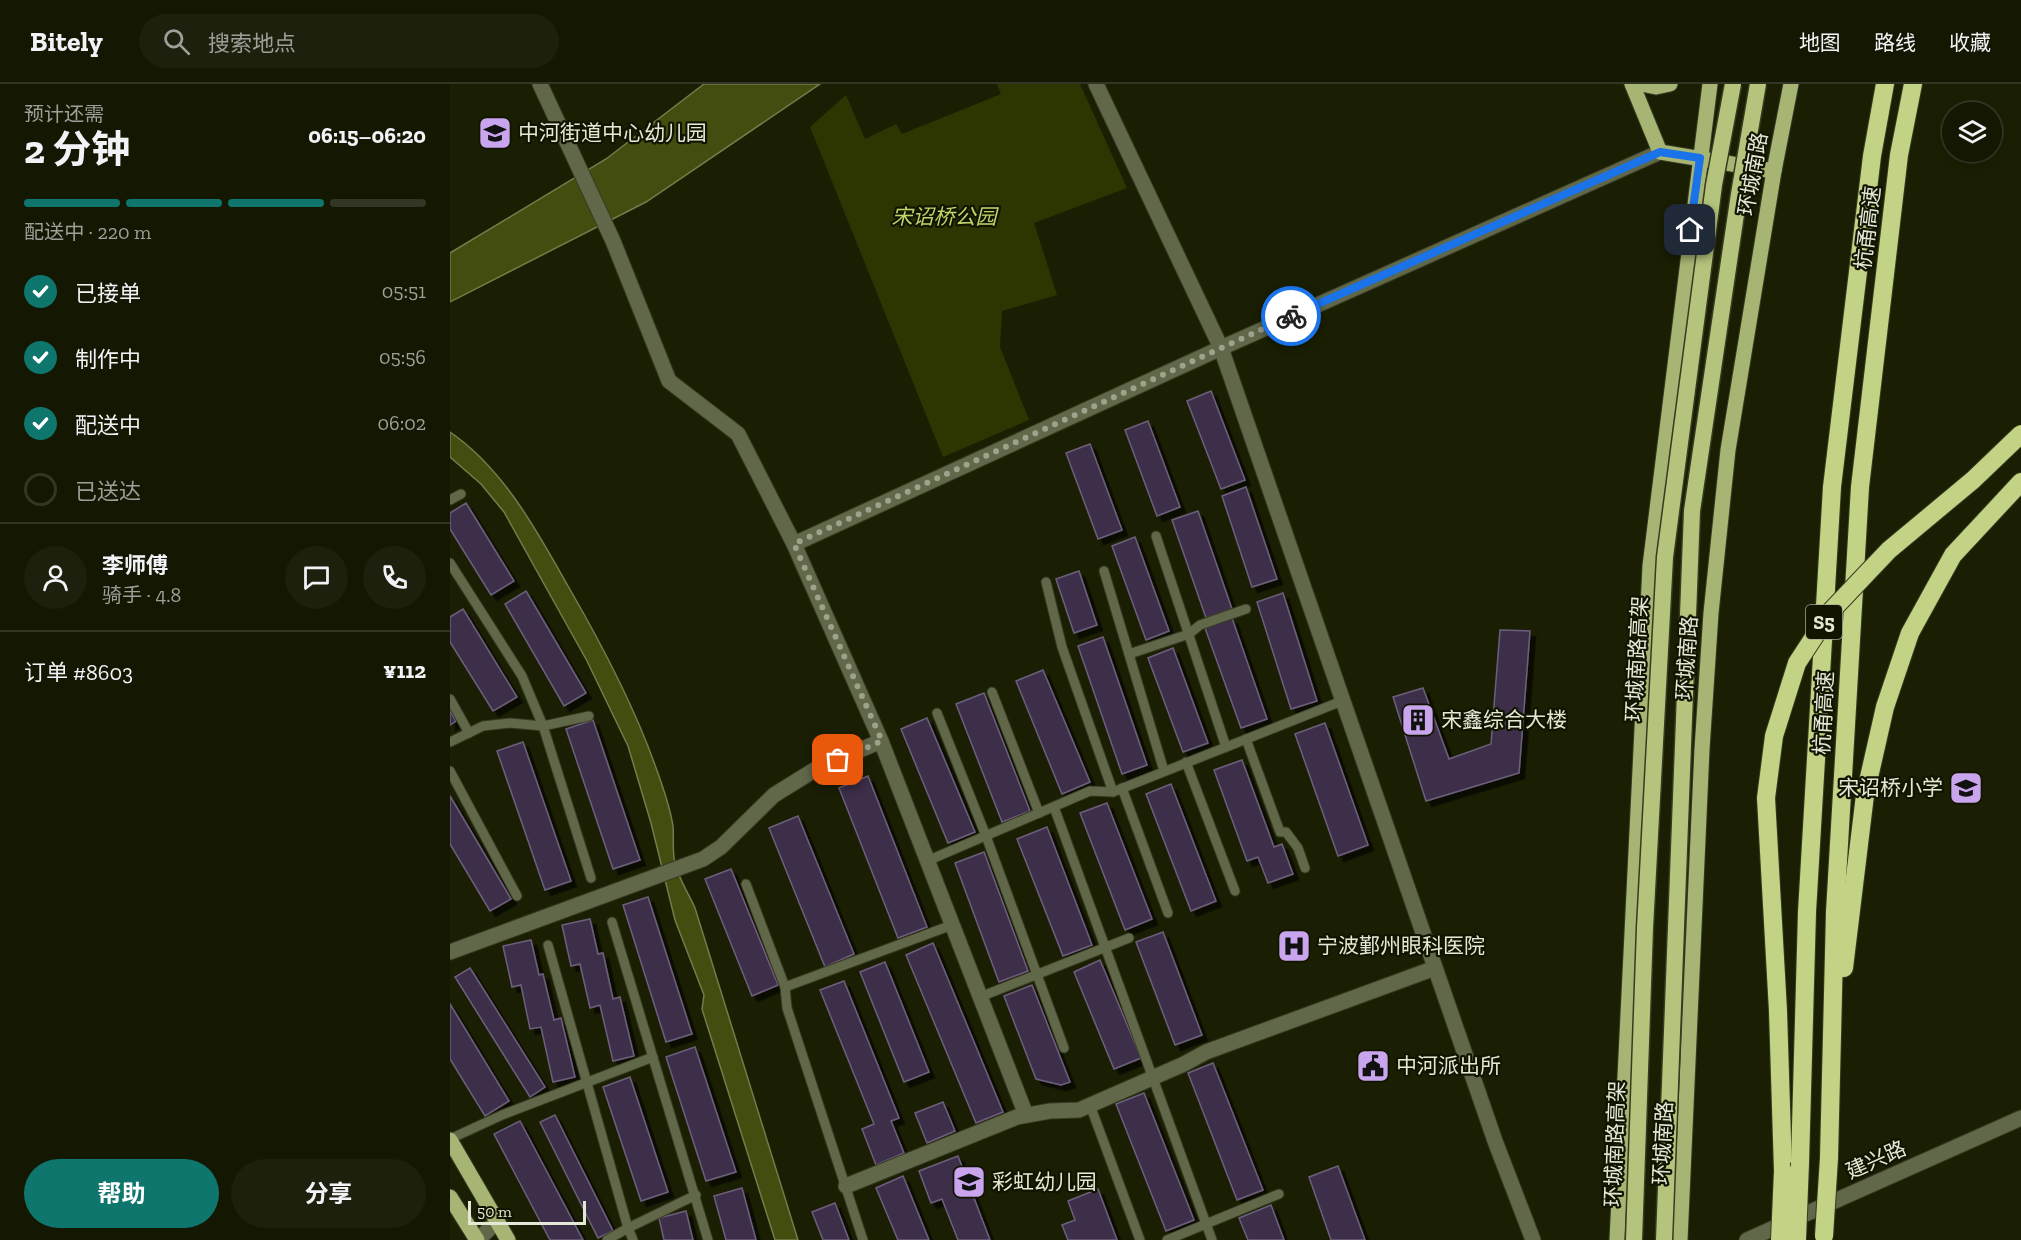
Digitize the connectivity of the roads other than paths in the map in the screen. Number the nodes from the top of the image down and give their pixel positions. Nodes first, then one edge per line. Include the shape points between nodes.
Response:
1 (540, 84) edge
2 (1096, 84) edge
3 (1632, 84) edge
4 (1641, 84) edge
5 (1670, 84) edge
6 (1710, 84) edge
7 (1733, 84) edge
8 (1758, 84) edge
9 (1791, 84) edge
10 (1885, 84) edge
11 (1913, 84) edge
12 (1660, 152) junction
13 (1700, 158) junction
14 (1774, 171) junction
15 (1221, 348) junction
16 (2021, 434) edge
17 (2021, 482) edge
18 (461, 494) dead end
19 (450, 500) edge
20 (1156, 536) dead end
21 (794, 544) junction
22 (450, 562) edge
23 (1104, 571) dead end
24 (1046, 582) dead end
25 (1246, 609) dead end
26 (1189, 634) junction
27 (1129, 654) junction
28 (992, 692) dead end
29 (450, 699) edge
30 (1342, 701) junction
31 (937, 713) dead end
32 (589, 716) dead end
33 (543, 726) junction
34 (469, 732) junction
35 (1246, 739) junction
36 (882, 741) junction
37 (450, 742) edge
38 (1226, 747) junction
39 (1186, 762) junction
40 (450, 771) edge
41 (1164, 771) junction
42 (1118, 790) junction
43 (1054, 807) junction
44 (1039, 813) junction
45 (986, 836) junction
46 (927, 861) junction
47 (1305, 868) dead end
48 (591, 878) dead end
49 (746, 884) dead end
50 (1235, 891) dead end
51 (518, 896) dead end
52 (1168, 913) dead end
53 (612, 922) dead end
54 (952, 925) junction
55 (1129, 938) dead end
56 (548, 945) dead end
57 (1106, 947) junction
58 (450, 952) edge
59 (1435, 968) junction
60 (1038, 974) junction
61 (785, 987) junction
62 (980, 997) junction
63 (1064, 1048) dead end
64 (653, 1057) junction
65 (1153, 1077) junction
66 (1830, 1080) junction
67 (586, 1083) junction
68 (1090, 1105) junction
69 (1026, 1115) junction
70 (2021, 1118) edge
71 (450, 1139) edge
72 (1792, 1167) junction
73 (846, 1186) junction
74 (1279, 1194) dead end
75 (696, 1195) junction
76 (450, 1197) edge
77 (498, 1220) junction
78 (1206, 1224) junction
79 (628, 1228) junction
80 (1824, 1238) edge
81 (477, 1240) edge
82 (508, 1240) edge
83 (607, 1240) edge
84 (633, 1240) edge
85 (708, 1240) edge
86 (863, 1240) edge
87 (1140, 1240) edge
88 (1167, 1240) edge
89 (1212, 1240) edge
90 (1533, 1240) edge
91 (1617, 1240) edge
92 (1634, 1240) edge
93 (1664, 1240) edge
94 (1680, 1240) edge
95 (1747, 1240) edge
96 (1780, 1240) edge
97 (1797, 1240) edge

1 - 21 street via 614,241 669,381 738,434
2 - 15 street
3 - 12 main road
4 - 5 main road
6 - 13 main road, 环城南路
7 - 92 highway, 环城南路高架, bridge via 1714,185 1665,557 1645,928
8 - 93 highway, bridge via 1692,511
9 - 14 main road, 环城南路
10 - 72 highway, 杭甬高速 / S5 via 1872,156 1832,488
11 - 66 highway, 杭甬高速 / S5 via 1899,155 1860,487 1835,912
12 - 13 main road
12 - 15 street
13 - 14 main road
13 - 91 main road, 环城南路 via 1650,566
14 - 94 main road, 环城南路 via 1728,450 1711,613
15 - 21 street
15 - 30 street
16 - 72 highway, bridge via 1889,550 1831,611 1797,663 1774,736 1766,798 1778,1011
17 - 66 highway via 1953,555 1910,633 1885,707 1865,795
18 - 19 lane
20 - 26 lane
21 - 36 street
22 - 33 lane via 522,676
23 - 27 lane
24 - 42 lane via 1062,647
25 - 26 lane via 1200,625
26 - 27 lane
26 - 38 lane
27 - 41 lane
28 - 44 lane
29 - 34 lane
30 - 35 lane
30 - 59 street
31 - 45 lane
32 - 33 lane
33 - 34 lane via 510,723
33 - 48 lane
34 - 37 lane
35 - 38 lane
35 - 47 lane via 1280,832 1286,832 1298,848
36 - 46 street
36 - 58 street via 816,769 774,795 721,847 703,859
38 - 39 lane
39 - 41 lane
39 - 50 lane
40 - 51 lane
41 - 42 lane
42 - 43 lane via 1090,791
42 - 52 lane
43 - 44 lane
43 - 57 lane
44 - 45 lane
45 - 46 lane
45 - 60 lane
46 - 54 street
49 - 61 lane
53 - 64 lane
54 - 61 lane
54 - 62 street
55 - 57 lane
56 - 67 lane
57 - 60 lane
57 - 65 lane
59 - 65 street via 1206,1052
59 - 90 street
60 - 62 lane
60 - 63 lane
61 - 73 lane via 787,1008
62 - 69 street
64 - 67 lane
64 - 75 lane
65 - 68 street
65 - 78 lane
66 - 80 highway, 杭甬高速 / S5, bridge
67 - 71 lane
67 - 79 lane
68 - 69 street via 1079,1110
68 - 87 lane
69 - 73 street
70 - 95 street, 建兴路
71 - 77 main road
72 - 96 highway, bridge
72 - 97 highway, 杭甬高速 / S5, bridge
73 - 86 lane
74 - 78 lane
75 - 79 lane
75 - 85 lane
76 - 81 main road
77 - 81 street
77 - 82 main road
78 - 88 lane
78 - 89 lane
79 - 83 lane
79 - 84 lane

